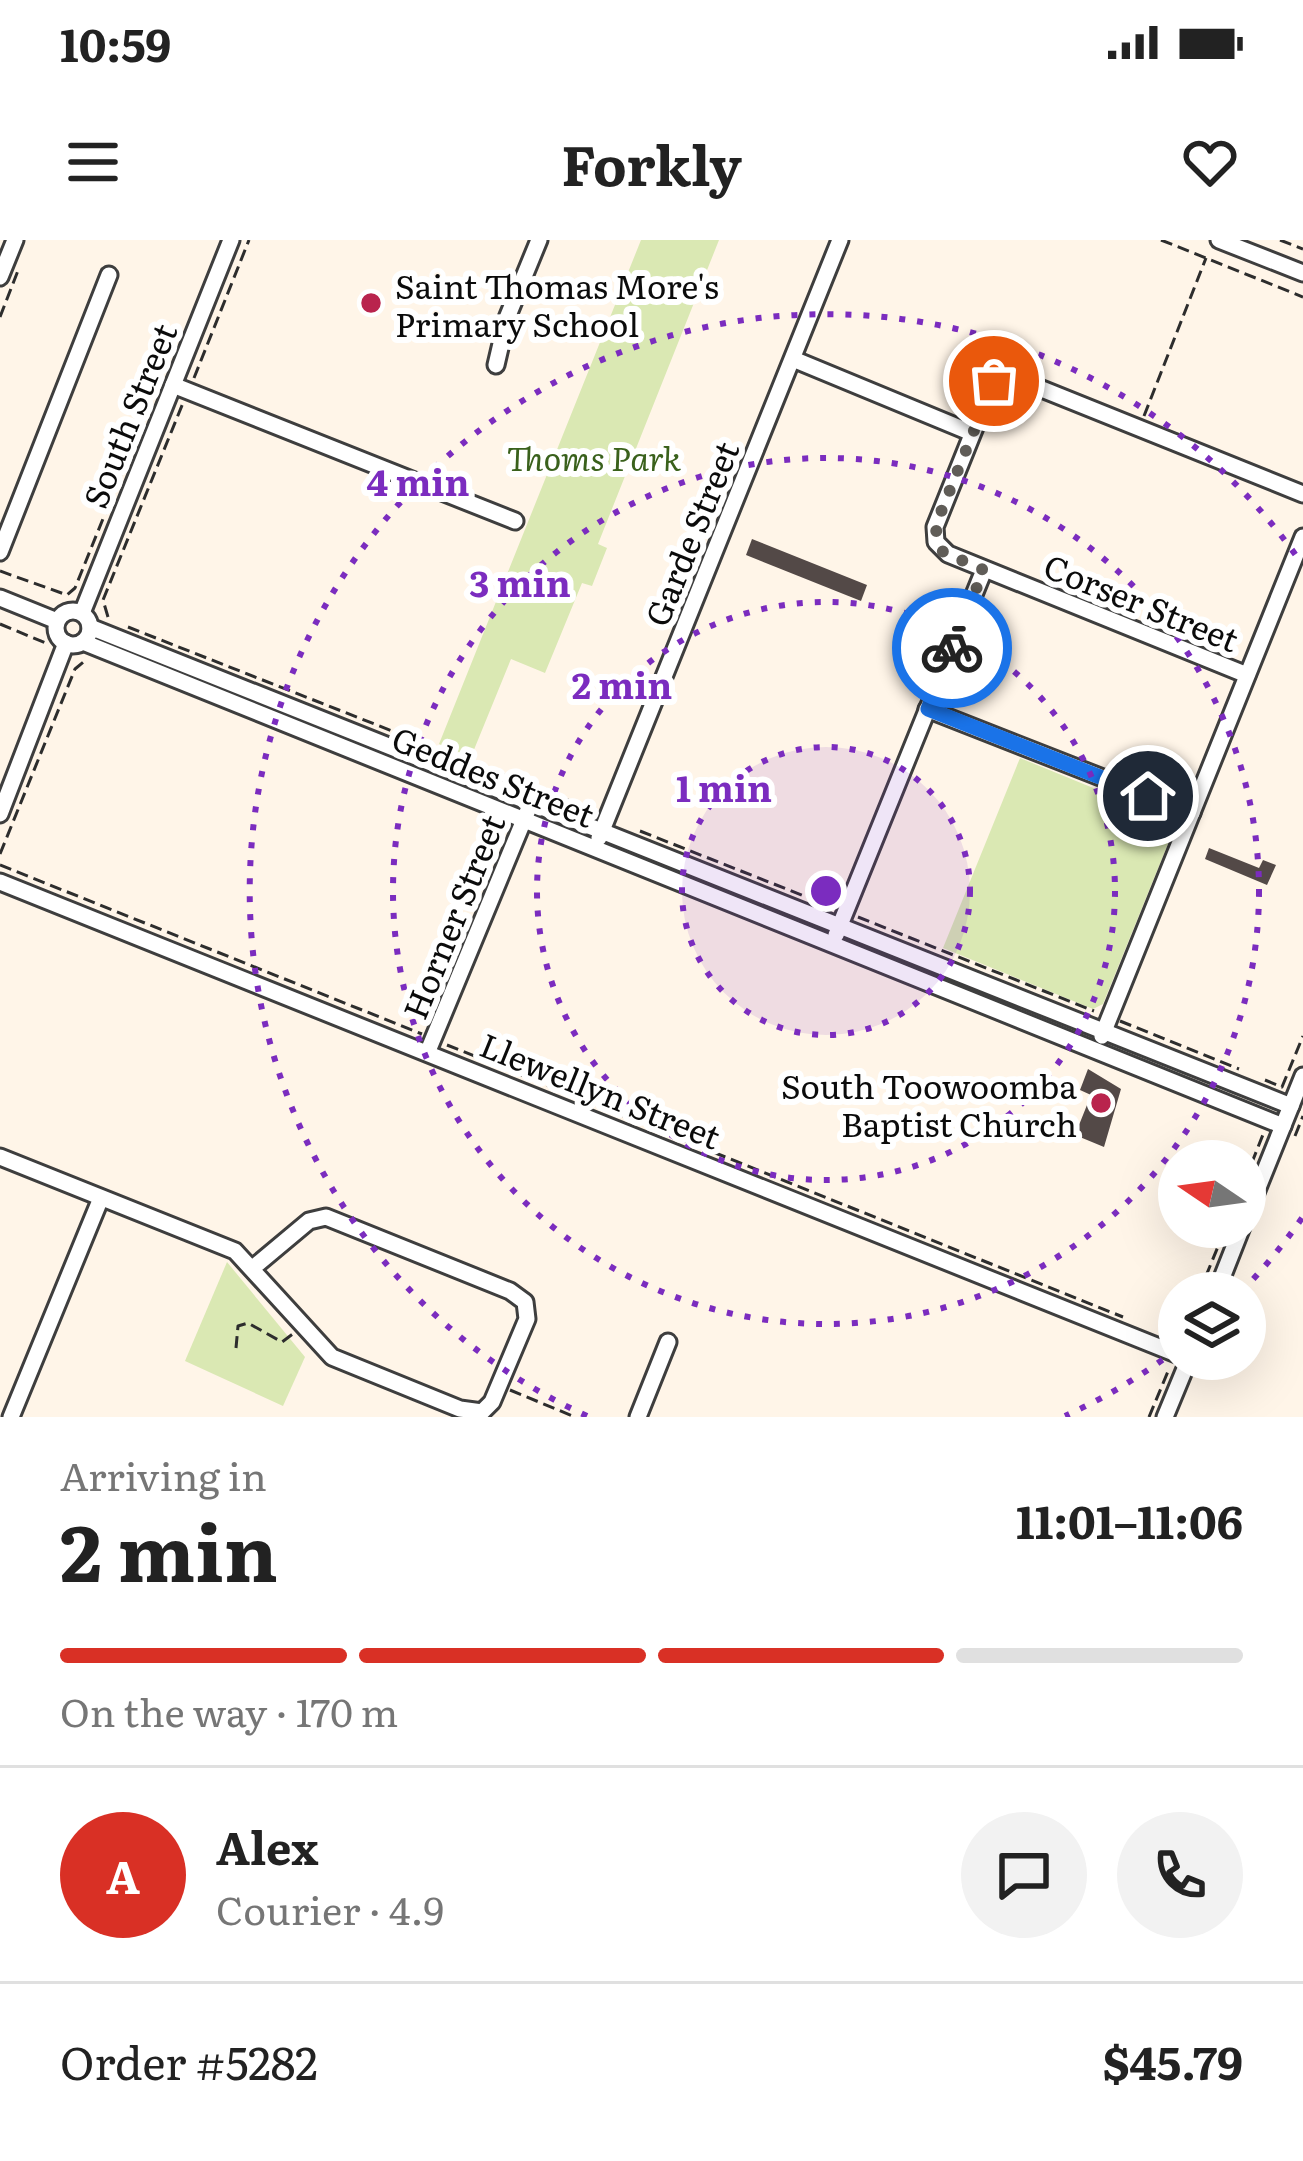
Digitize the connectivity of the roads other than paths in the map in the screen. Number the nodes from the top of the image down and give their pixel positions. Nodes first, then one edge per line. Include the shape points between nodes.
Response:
1 (15, 240) edge
2 (231, 240) edge
3 (539, 240) edge
4 (840, 240) edge
5 (1219, 240) edge
6 (1303, 273) edge
7 (109, 275) dead end
8 (0, 278) edge
9 (793, 359) junction
10 (496, 365) dead end
11 (181, 387) junction
12 (972, 433) junction
13 (1303, 494) edge
14 (515, 520) dead end
15 (1303, 537) edge
16 (0, 552) edge
17 (984, 570) junction
18 (0, 598) edge
19 (57, 621) junction
20 (80, 631) junction
21 (1247, 675) junction
22 (928, 709) junction
23 (528, 811) junction
24 (1192, 813) junction
25 (0, 814) edge
26 (602, 832) junction
27 (0, 882) edge
28 (842, 919) junction
29 (832, 943) junction
30 (1107, 1024) junction
31 (431, 1045) junction
32 (1096, 1050) junction
33 (1303, 1076) edge
34 (1291, 1106) junction
35 (1283, 1126) junction
36 (0, 1157) edge
37 (1266, 1169) edge
38 (101, 1198) junction
39 (254, 1267) junction
40 (668, 1342) dead end
41 (1158, 1346) edge
42 (1175, 1380) edge
43 (11, 1417) edge
44 (638, 1417) edge
45 (1165, 1417) edge

1 - 8 street
2 - 11 street, South Street
3 - 10 street
4 - 9 street, Garde Street
5 - 6 street
7 - 16 street
9 - 12 street
9 - 26 street, Garde Street
11 - 14 street
11 - 20 street, South Street
12 - 13 street via 1002,376
12 - 17 street, Corser Street via 936,542
15 - 21 street
17 - 21 street, Corser Street
17 - 22 street
18 - 19 street
19 - 20 street via 57,634
19 - 20 street via 68,611
20 - 23 street, Geddes Street
20 - 25 street, South Street
21 - 24 street
22 - 24 street
22 - 28 street
23 - 26 street, Geddes Street
23 - 31 street, Horner Street
24 - 30 street
26 - 28 street, Geddes Street
26 - 29 street, Geddes Street
27 - 31 street, Llewellyn Street
28 - 29 street
28 - 30 street, Geddes Street
29 - 32 street, Geddes Street
30 - 32 street
30 - 34 street, Geddes Street
31 - 41 street, Llewellyn Street
32 - 35 street, Geddes Street
33 - 34 street
34 - 35 street
35 - 37 street
36 - 38 street
38 - 39 street via 235,1251
38 - 43 street
39 - 39 street via 332,1357 460,1409 482,1412 526,1319 525,1302 510,1291 326,1217 309,1221
40 - 44 street
42 - 45 street

